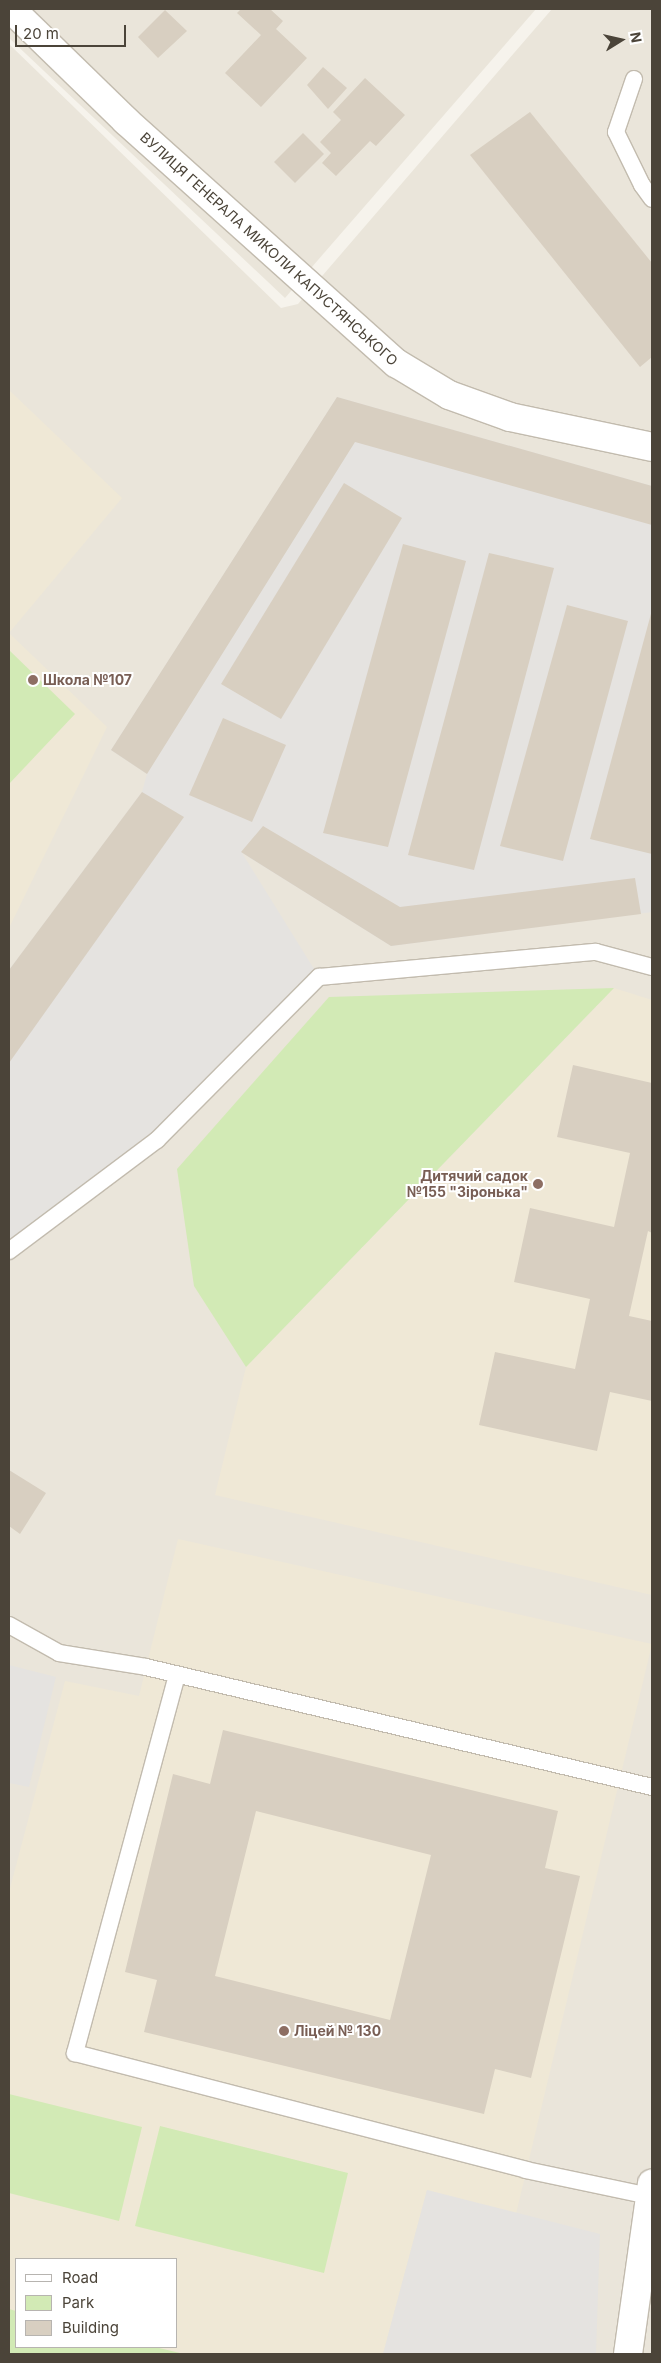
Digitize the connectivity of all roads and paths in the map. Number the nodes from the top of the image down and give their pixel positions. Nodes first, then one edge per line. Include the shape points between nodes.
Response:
1 (11, 9) edge
2 (634, 79) dead end
3 (652, 199) edge
4 (652, 447) edge
5 (652, 968) edge
6 (9, 1250) edge
7 (9, 1625) edge
8 (177, 1675) junction
9 (652, 1787) edge
10 (650, 2190) edge
11 (628, 2354) edge

1 - 4 street, ВУЛИЦЯ ГЕНЕРАЛА МИКОЛИ КАПУСТЯНСЬКОГО via 126,121 396,363 449,395 510,417
2 - 3 lane via 616,132
5 - 6 lane via 596,952 319,977 157,1140
7 - 8 lane via 59,1653
8 - 9 lane
8 - 10 lane via 75,2053 526,2170
10 - 11 street

